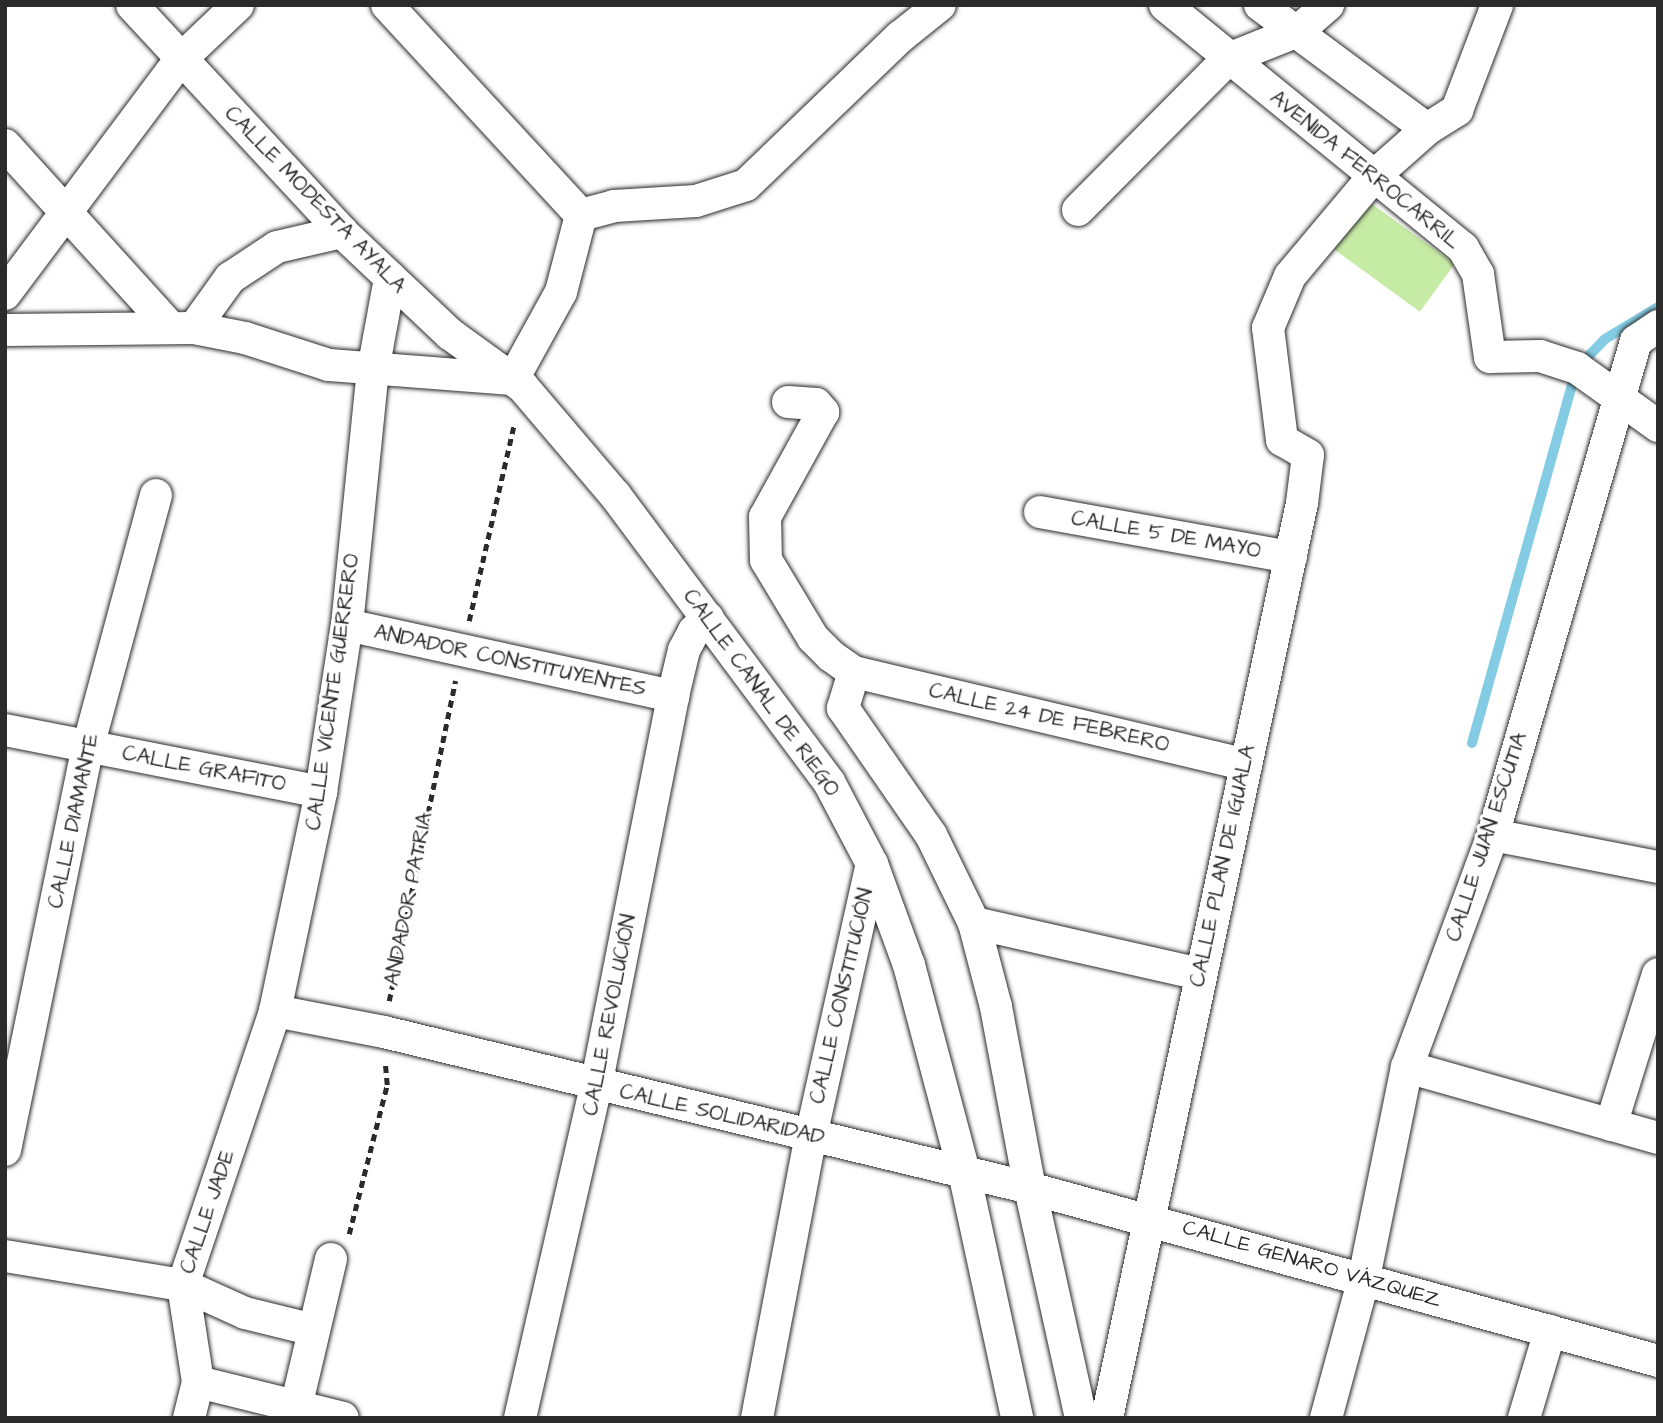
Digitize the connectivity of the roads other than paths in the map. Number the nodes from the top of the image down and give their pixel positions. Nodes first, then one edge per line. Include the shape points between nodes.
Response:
1 (132, 5) edge
2 (238, 5) edge
3 (387, 5) edge
4 (940, 5) edge
5 (1165, 5) edge
6 (1260, 5) edge
7 (1328, 5) edge
8 (1497, 5) edge
9 (1298, 31) junction
10 (1228, 59) junction
11 (180, 60) junction
12 (1427, 130) junction
13 (5, 145) edge
14 (1373, 177) junction
15 (1078, 210) dead end
16 (68, 212) junction
17 (581, 215) junction
18 (342, 232) junction
19 (390, 278) junction
20 (5, 294) edge
21 (1658, 326) edge
22 (182, 327) junction
23 (5, 330) edge
24 (373, 370) junction
25 (518, 383) junction
26 (1619, 398) junction
27 (788, 401) dead end
28 (1658, 426) edge
29 (156, 495) dead end
30 (1040, 512) dead end
31 (1291, 557) junction
32 (708, 618) junction
33 (347, 625) junction
34 (854, 671) junction
35 (673, 696) junction
36 (5, 730) edge
37 (88, 747) junction
38 (1244, 764) junction
39 (321, 792) junction
40 (1493, 835) junction
41 (872, 864) junction
42 (1658, 867) edge
43 (974, 923) junction
44 (1200, 974) junction
45 (1658, 974) edge
46 (275, 1011) junction
47 (1407, 1067) junction
48 (596, 1086) junction
49 (1611, 1125) junction
50 (811, 1136) junction
51 (1658, 1138) edge
52 (5, 1150) edge
53 (964, 1172) junction
54 (1030, 1188) junction
55 (1152, 1219) junction
56 (5, 1256) edge
57 (331, 1259) road end
58 (1364, 1278) junction
59 (183, 1285) junction
60 (314, 1330) junction
61 (1550, 1331) junction
62 (1658, 1361) edge
63 (198, 1382) junction
64 (296, 1407) junction
65 (189, 1418) edge
66 (343, 1418) edge
67 (520, 1418) edge
68 (757, 1418) edge
69 (1017, 1418) edge
70 (1081, 1418) edge
71 (1107, 1418) edge
72 (1326, 1418) edge
73 (1524, 1418) edge

1 - 11 street, CALLE MODESTA AYALA
2 - 11 street
3 - 17 street
4 - 17 street via 900,37 746,185 696,201 614,206
5 - 10 street, AVENIDA FERROCARRIL
6 - 9 street
7 - 9 street
8 - 12 street via 1457,110
9 - 10 street
9 - 12 street
10 - 14 street, AVENIDA FERROCARRIL
10 - 15 street
11 - 16 street
11 - 18 street, CALLE MODESTA AYALA
12 - 14 street
13 - 16 street
14 - 26 street, AVENIDA FERROCARRIL via 1463,248 1478,274 1490,357 1540,356 1577,368
14 - 31 street, CALLE PLAN DE IGUALA via 1290,276 1268,328 1282,440 1308,455
16 - 20 street
16 - 22 street
17 - 25 street via 561,292
18 - 19 street, CALLE MODESTA AYALA
18 - 22 street via 277,247 230,278
19 - 24 street, CALLE VICENTE GUERRERO
19 - 25 street, CALLE MODESTA AYALA via 450,334
21 - 26 street, CALLE JUAN ESCUTIA via 1636,341
22 - 23 street
22 - 24 street via 245,338 328,365
24 - 25 street
24 - 33 street, CALLE VICENTE GUERRERO
25 - 32 street, CALLE CANAL DE RIEGO via 615,495
26 - 28 street, AVENIDA FERROCARRIL
26 - 40 street, CALLE JUAN ESCUTIA
27 - 34 street via 816,404 823,412 765,517 766,560 813,638
29 - 37 street, CALLE DIAMANTE
30 - 31 street, CALLE 5 DE MAYO
31 - 38 street, CALLE PLAN DE IGUALA
32 - 35 street, CALLE REVOLUCIÓN via 684,650
32 - 41 street, CALLE CANAL DE RIEGO via 829,782
33 - 35 street, ANDADOR CONSTITUYENTES
33 - 39 street, CALLE VICENTE GUERRERO
34 - 38 street, CALLE 24 DE FEBRERO
34 - 43 street via 843,708 931,835
35 - 48 street, CALLE REVOLUCIÓN
36 - 37 street, CALLE GRAFITO
37 - 39 street, CALLE GRAFITO
37 - 52 street, CALLE DIAMANTE
38 - 44 street, CALLE PLAN DE IGUALA
39 - 46 street, CALLE VICENTE GUERRERO
40 - 42 street
40 - 47 street, CALLE JUAN ESCUTIA
41 - 50 street, CALLE CONSTITUCIÓN
41 - 53 street, CALLE CANAL DE RIEGO via 909,965
43 - 44 street
43 - 54 street via 996,1007
44 - 55 street, CALLE PLAN DE IGUALA
45 - 49 street
46 - 48 street, CALLE SOLIDARIDAD via 384,1032
46 - 59 street, CALLE JADE
47 - 49 street
47 - 58 street, CALLE JUAN ESCUTIA
48 - 50 street, CALLE SOLIDARIDAD
48 - 67 street, CALLE REVOLUCIÓN
49 - 51 street
50 - 53 street, CALLE SOLIDARIDAD
50 - 68 street, CALLE CONSTITUCIÓN
53 - 54 street, CALLE GENARO VÁZQUEZ
53 - 69 street, CALLE CANAL DE RIEGO
54 - 55 street, CALLE GENARO VÁZQUEZ
54 - 70 street
55 - 58 street, CALLE GENARO VÁZQUEZ
55 - 71 street, CALLE PLAN DE IGUALA
56 - 59 street
57 - 60 street
58 - 61 street, CALLE GENARO VÁZQUEZ
58 - 72 street, CALLE JUAN ESCUTIA
59 - 60 street via 245,1313
59 - 63 street, CALLE JADE
60 - 64 street
61 - 62 street, CALLE GENARO VÁZQUEZ
61 - 73 street
63 - 64 street
63 - 65 street, CALLE JADE
64 - 66 street

